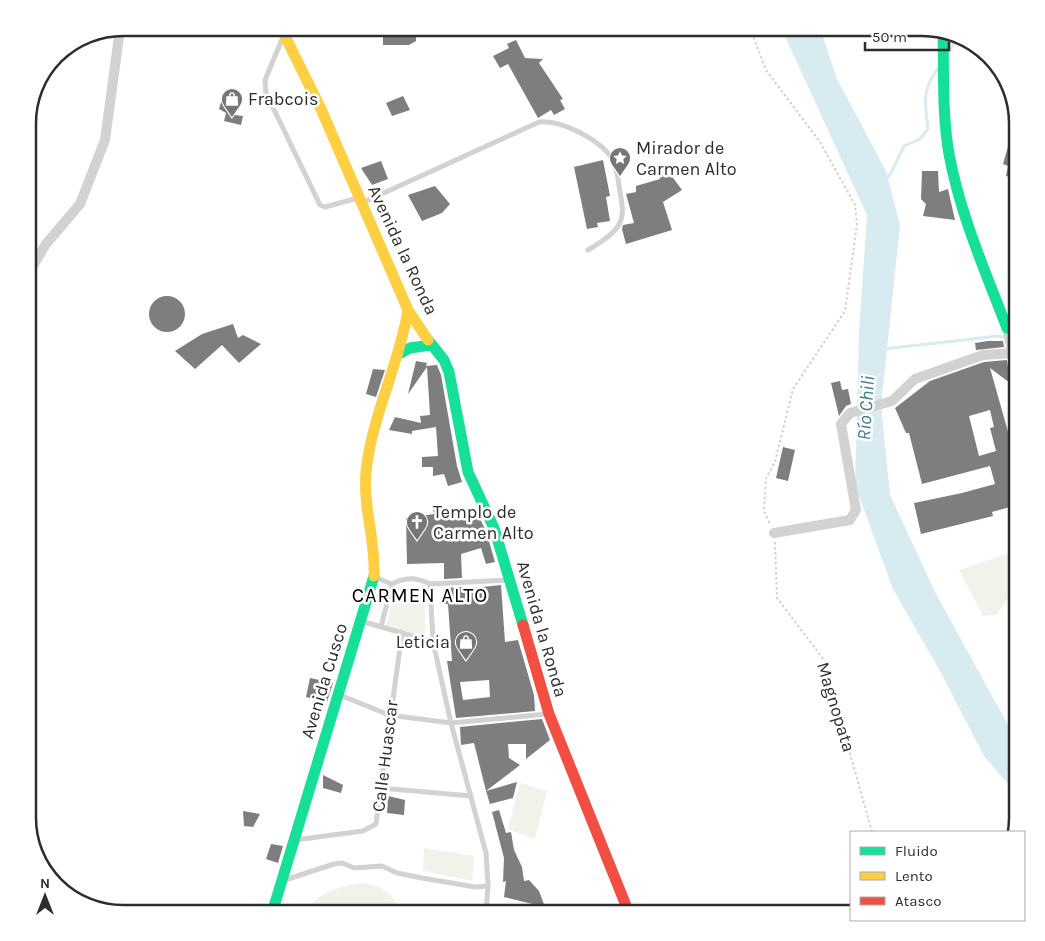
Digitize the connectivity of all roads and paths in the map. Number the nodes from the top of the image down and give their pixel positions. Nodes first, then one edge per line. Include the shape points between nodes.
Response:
1 (119, 36) edge
2 (280, 36) edge
3 (284, 36) edge
4 (753, 36) edge
5 (943, 39) edge
6 (360, 200) junction
7 (588, 250) dead end
8 (36, 261) edge
9 (408, 310) junction
10 (1007, 328) joint
11 (1009, 336) edge
12 (431, 346) junction
13 (1009, 349) edge
14 (399, 354) junction
15 (774, 533) junction
16 (374, 577) junction
17 (510, 580) junction
18 (392, 584) junction
19 (430, 584) junction
20 (361, 621) junction
21 (381, 627) junction
22 (402, 633) junction
23 (433, 642) junction
24 (337, 694) junction
25 (389, 714) junction
26 (549, 714) junction
27 (451, 723) junction
28 (380, 788) junction
29 (471, 796) junction
30 (872, 831) edge
31 (294, 841) junction
32 (282, 881) junction
33 (488, 886) junction
34 (275, 905) edge
35 (487, 905) edge
36 (625, 905) edge

1 - 8 street via 105,140 80,204
2 - 6 lane via 265,80 266,93 320,205 325,207
3 - 6 main road, Avenida la Ronda
4 - 15 path via 766,70 820,142 855,205 857,224 844,311 793,389 775,462 766,478 764,511
5 - 10 main road via 945,125 952,168 968,224
6 - 7 lane via 539,122 553,122 576,131 603,150 611,157 618,173 622,217 618,227
6 - 9 main road, Avenida la Ronda
9 - 12 main road, Avenida la Ronda
9 - 14 main road, Avenida Cusco
10 - 11 street
12 - 14 main road via 410,348
12 - 17 main road, Avenida la Ronda via 444,360 449,372 468,472 494,528
13 - 15 street via 915,379 892,401 850,413 841,424 856,510 850,520
14 - 16 main road, Avenida Cusco via 366,472 365,511 375,553
15 - 30 path, Magnopata via 777,598 824,660
16 - 18 lane
16 - 20 main road, Avenida Cusco
17 - 19 lane
17 - 26 main road, Avenida la Ronda
18 - 19 lane via 401,579 419,579
18 - 21 lane
19 - 23 lane
20 - 21 lane
20 - 24 main road, Avenida Cusco
21 - 22 lane
22 - 23 lane
22 - 25 lane, Calle Huascar
23 - 27 lane
24 - 25 lane
24 - 31 main road, Avenida Cusco
25 - 27 lane
25 - 28 lane, Calle Huascar
26 - 27 lane
26 - 36 main road, Avenida la Ronda
27 - 29 lane
28 - 29 lane
28 - 31 lane, Calle Huascar via 379,819 372,827
29 - 33 lane via 486,853
31 - 32 main road, Avenida Cusco
32 - 33 lane via 342,864 354,868 382,866 422,878 475,887
32 - 34 main road, Avenida Cusco
33 - 35 lane

